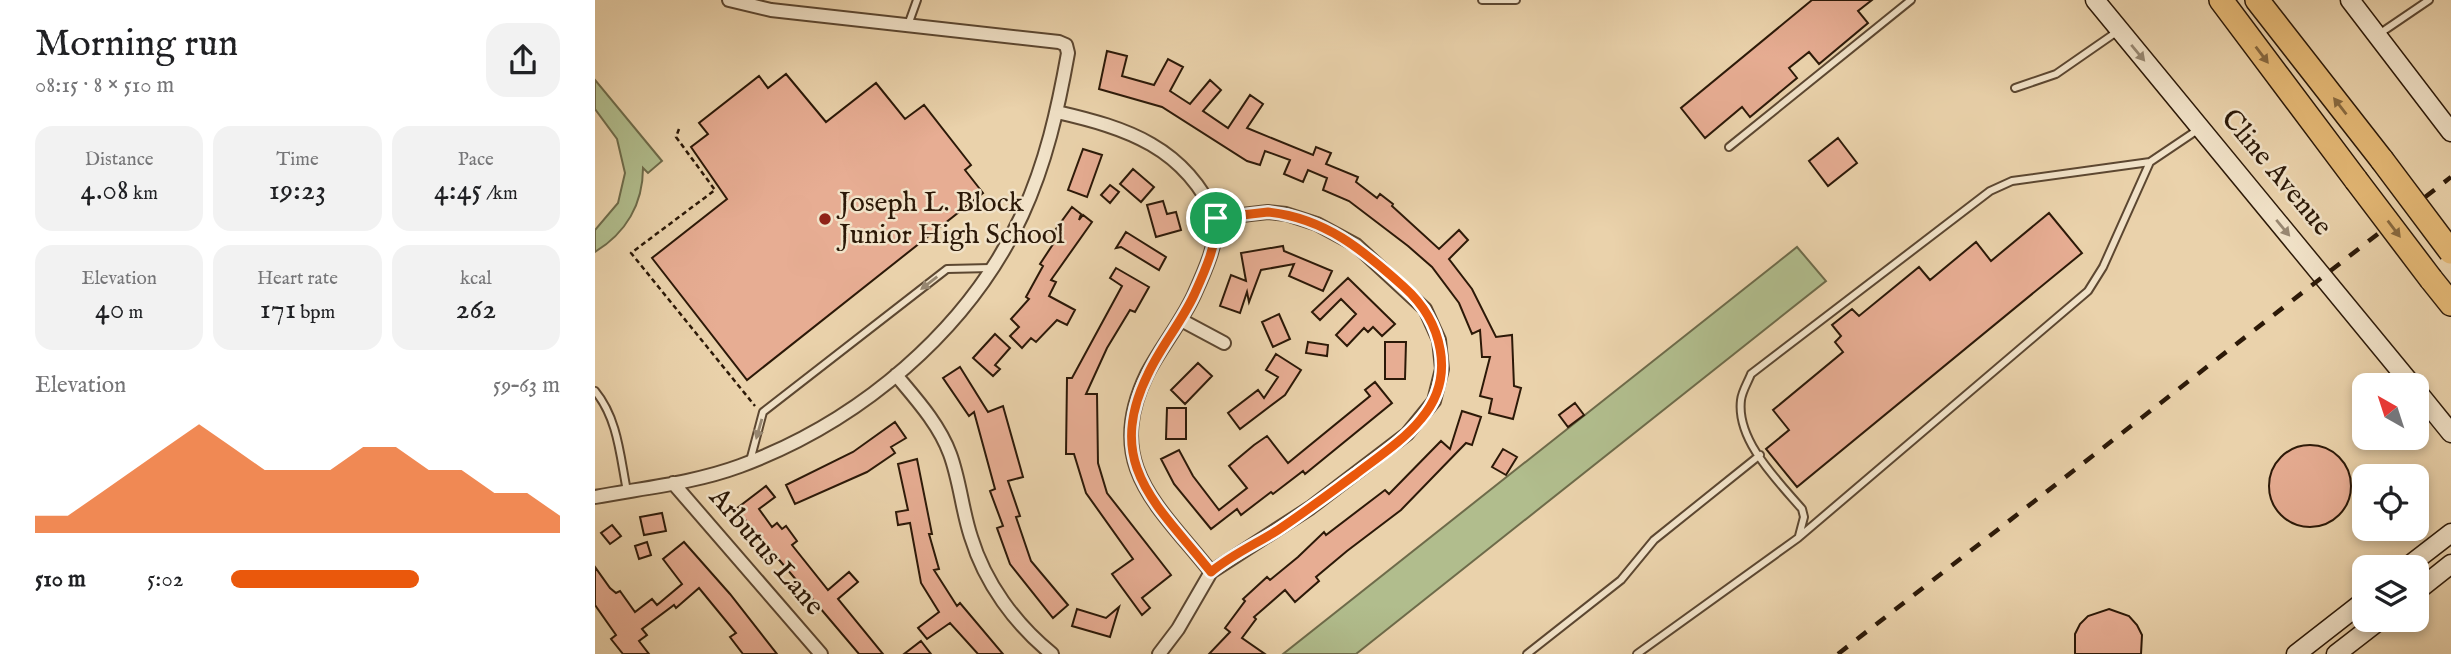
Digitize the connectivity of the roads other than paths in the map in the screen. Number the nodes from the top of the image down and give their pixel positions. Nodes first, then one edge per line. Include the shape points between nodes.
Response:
1 (729, 0) edge
2 (917, 0) edge
3 (1482, 0) edge
4 (1516, 0) edge
5 (1911, 0) edge
6 (2095, 0) edge
7 (2221, 0) edge
8 (2350, 0) edge
9 (2430, 0) edge
10 (2263, 6) edge
11 (908, 25) junction
12 (2119, 30) junction
13 (2377, 35) junction
14 (2015, 88) dead end
15 (1057, 112) junction
16 (2200, 128) junction
17 (2451, 132) edge
18 (1729, 147) dead end
19 (2150, 162) junction
20 (1216, 218) junction
21 (2451, 251) edge
22 (993, 267) junction
23 (2451, 304) edge
24 (1181, 320) junction
25 (1224, 343) dead end
26 (2401, 373) edge
27 (896, 375) junction
28 (595, 391) edge
29 (2429, 402) edge
30 (2429, 406) edge
31 (2451, 420) edge
32 (2451, 433) edge
33 (1761, 455) junction
34 (750, 461) junction
35 (673, 483) junction
36 (627, 491) junction
37 (595, 497) edge
38 (2451, 533) edge
39 (1798, 538) junction
40 (2423, 555) edge
41 (2451, 564) edge
42 (1211, 572) junction
43 (2429, 581) edge
44 (2352, 610) edge
45 (2364, 632) edge
46 (821, 654) edge
47 (1052, 654) edge
48 (1159, 654) edge
49 (1527, 654) edge
50 (1637, 654) edge
51 (2296, 654) edge
52 (2336, 654) edge

1 - 11 street via 771,10
2 - 11 lane
3 - 4 lane
5 - 18 lane
6 - 12 main road, Cline Avenue
7 -> 23 highway, Cline Avenue, bridge
8 - 13 main road
9 - 13 lane
21 -> 10 highway, bridge
11 - 15 street via 1066,45
12 - 14 lane via 2056,74
12 -> 16 main road, Cline Avenue
13 - 17 main road
15 - 20 street via 1113,125 1149,141 1191,178
15 - 22 street via 1026,205
16 - 19 lane
16 -> 26 main road, Cline Avenue
19 - 33 lane via 2012,181 1990,191 1751,374 1741,397 1741,418 1747,438
19 - 39 lane via 2088,291
20 - 24 street via 1213,244
20 - 42 street via 1286,214 1317,223 1356,245 1425,309 1439,340 1442,369 1434,401 1407,434 1310,508
22 - 27 street via 941,333
22 -> 34 lane via 947,269 764,412
24 - 25 street
24 - 42 street via 1140,390 1131,441 1141,482
27 - 34 street via 819,428
27 - 47 street via 941,434 957,475 971,537 991,583 1024,629
28 - 36 lane via 613,421
29 - 31 main road
30 - 32 main road
33 - 39 lane via 1802,509
33 - 49 lane via 1654,540 1621,580
34 - 35 street
35 - 36 street
35 - 46 street, Arbutus Lane
36 - 37 street
38 - 40 main road
39 - 50 lane
41 - 43 main road
42 - 48 street
44 - 51 main road
45 - 52 main road

